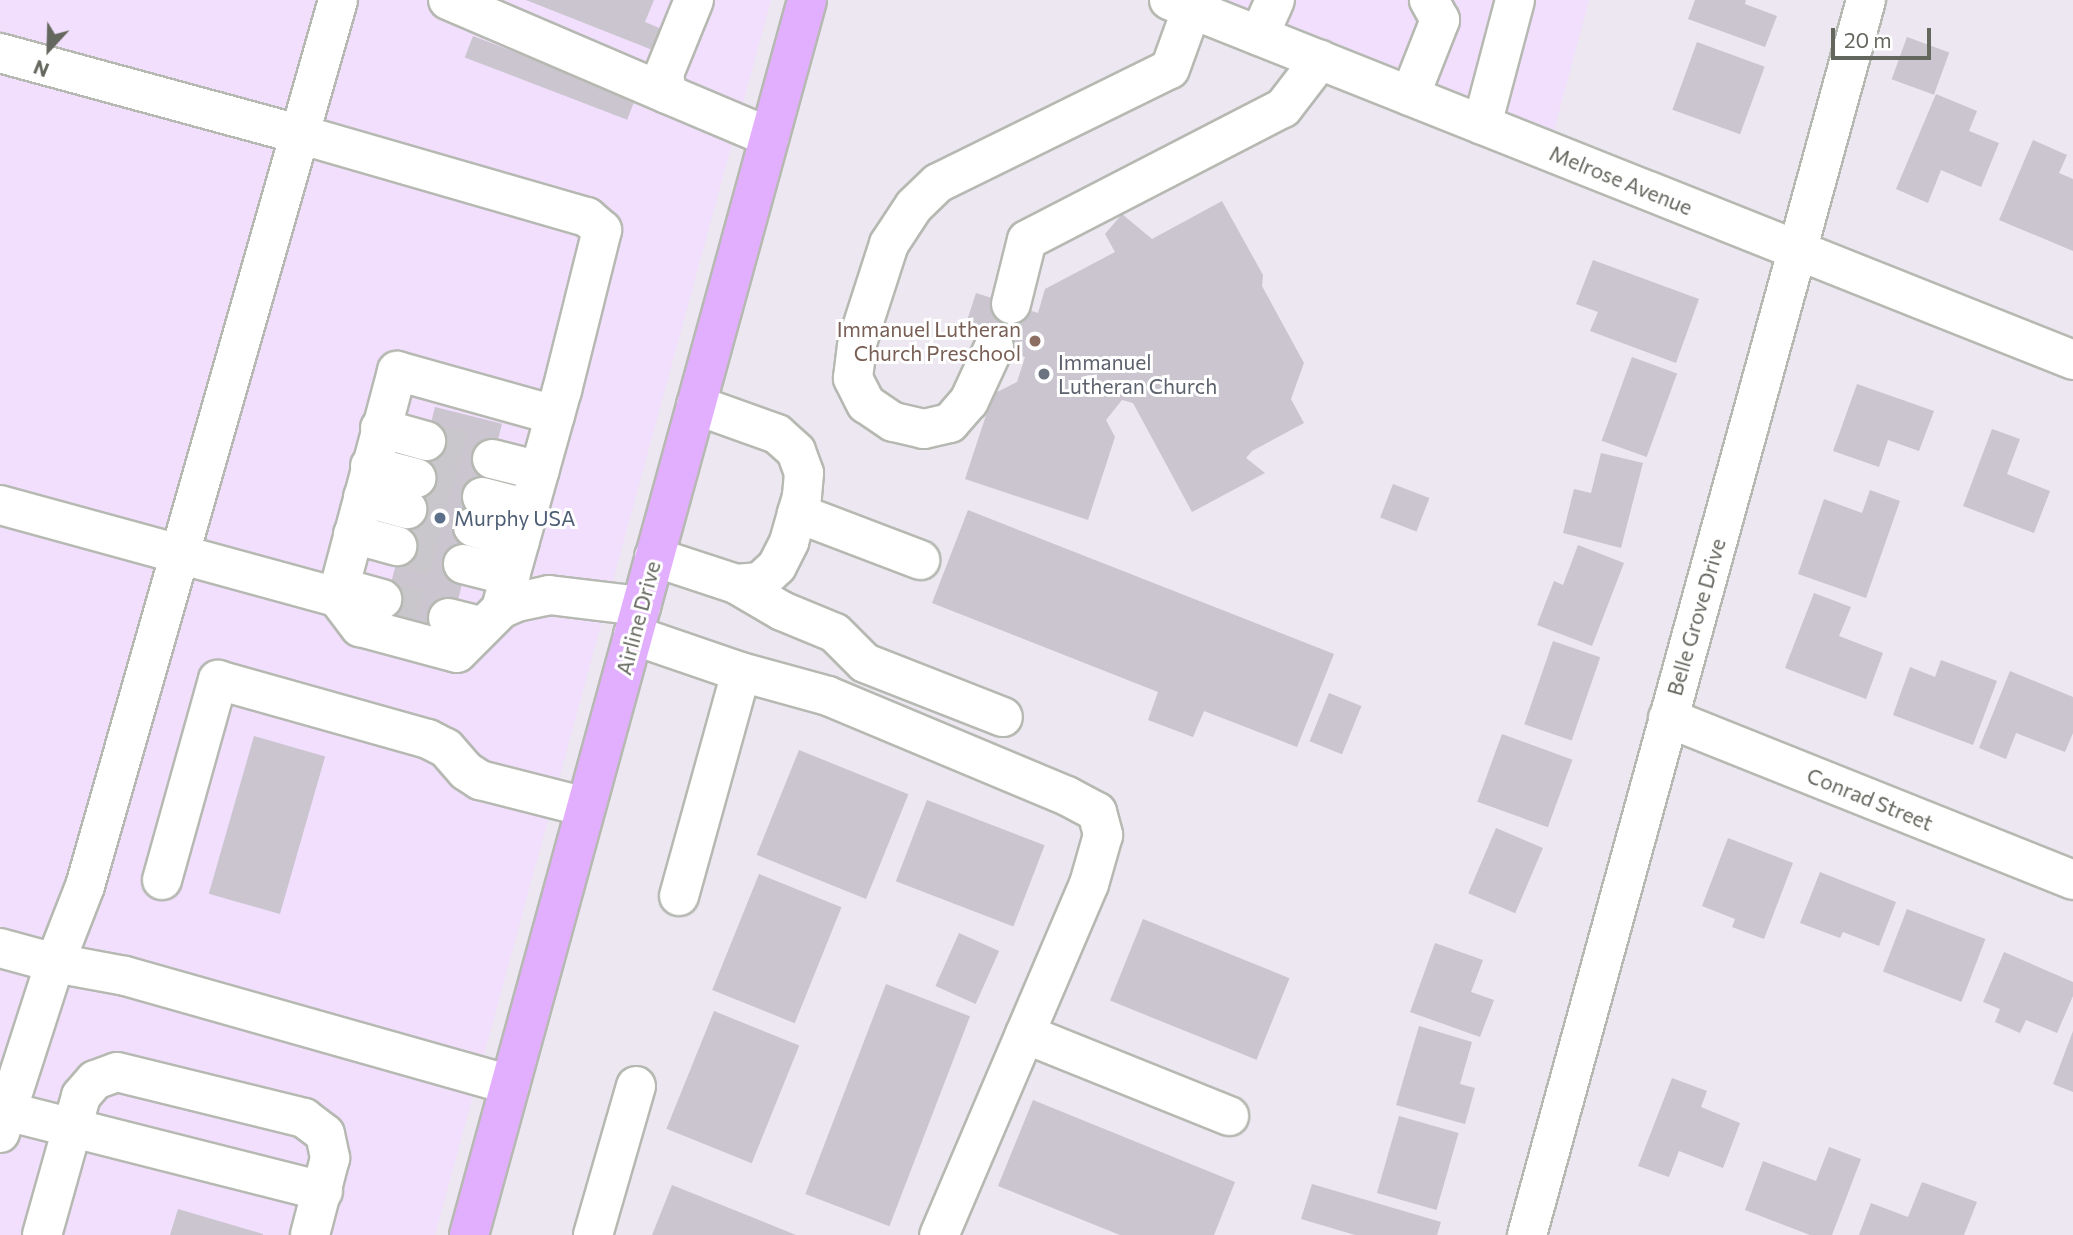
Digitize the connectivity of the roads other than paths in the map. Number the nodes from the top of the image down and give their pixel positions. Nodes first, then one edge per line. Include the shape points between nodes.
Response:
1 (338, 0) edge
2 (448, 0) edge
3 (694, 0) edge
4 (1275, 0) edge
5 (1429, 0) edge
6 (1515, 0) edge
7 (1866, 0) edge
8 (802, 1) edge
9 (1186, 3) edge
10 (1259, 36) junction
11 (0, 53) edge
12 (1320, 60) junction
13 (667, 94) junction
14 (1410, 96) junction
15 (1482, 125) junction
16 (299, 134) junction
17 (769, 137) junction
18 (1798, 251) junction
19 (1011, 304) dead end
20 (994, 347) dead end
21 (2073, 360) edge
22 (696, 405) junction
23 (555, 415) junction
24 (380, 428) junction
25 (426, 441) tunnel mouth
26 (492, 459) tunnel mouth
27 (540, 471) junction
28 (367, 481) junction
29 (411, 494) tunnel mouth
30 (0, 505) edge
31 (477, 512) dead end
32 (797, 513) junction
33 (353, 534) junction
34 (397, 546) tunnel mouth
35 (180, 553) junction
36 (654, 557) junction
37 (920, 560) dead end
38 (463, 564) tunnel mouth
39 (499, 580) junction
40 (736, 584) junction
41 (338, 592) junction
42 (382, 598) tunnel mouth
43 (637, 621) junction
44 (741, 672) junction
45 (1003, 717) dead end
46 (1668, 718) junction
47 (586, 807) junction
48 (162, 880) dead end
49 (2073, 880) edge
50 (679, 896) dead end
51 (0, 948) edge
52 (55, 963) junction
53 (1025, 1034) junction
54 (12, 1053) edge
55 (510, 1085) junction
56 (636, 1086) dead end
57 (1228, 1115) dead end
58 (3, 1122) edge
59 (73, 1128) junction
60 (323, 1191) junction
61 (948, 1232) edge
62 (1530, 1234) edge
63 (42, 1235) edge
64 (310, 1235) edge
65 (469, 1235) edge
66 (593, 1235) edge

1 - 16 street
2 - 13 street
3 - 13 street via 664,74
4 - 10 street
5 - 14 street via 1440,20
6 - 15 street
7 - 18 street, Belle Grove Drive
8 - 17 main road, Airline Drive
9 - 10 street, Melrose Avenue
9 - 20 street via 1170,69 938,183 914,206 889,244 858,340 853,378 866,404 893,422 924,429 950,423 969,401
10 - 12 street, Melrose Avenue
11 - 16 street
12 - 14 street, Melrose Avenue
12 - 19 street via 1283,108 1027,240
13 - 17 street
14 - 15 street, Melrose Avenue
15 - 18 street, Melrose Avenue
16 - 23 street via 587,217 602,230
16 - 35 street
17 - 22 main road, Airline Drive
18 - 21 street, Melrose Avenue
18 - 46 street, Belle Grove Drive
22 - 32 street via 777,434 796,451 804,473
22 - 36 main road, Airline Drive
23 - 24 street via 400,360
23 - 27 street
24 - 25 street
24 - 28 street
26 - 27 street
27 - 39 street
28 - 29 street
28 - 33 street
30 - 35 street
31 - 39 street
32 - 37 street
32 - 40 street via 777,566 760,582
33 - 34 street
33 - 41 street
35 - 41 street
35 - 52 street via 85,886
36 - 40 street
36 - 43 main road, Airline Drive
38 - 39 street
39 - 41 street via 457,653 360,627
39 - 43 street
40 - 45 street via 782,611 835,633 865,663
41 - 42 street
43 - 44 street
43 - 47 main road, Airline Drive
44 - 50 street
44 - 53 street via 828,696 1097,812 1103,835 1089,884
46 - 49 street, Conrad Street
46 - 62 street, Belle Grove Drive
47 - 48 street via 481,780 466,772 446,748 428,739 218,680
47 - 55 main road, Airline Drive
51 - 52 street
52 - 54 street
52 - 55 street via 125,976
53 - 57 street
53 - 61 street
54 - 58 street
55 - 65 main road, Airline Drive
56 - 66 street
58 - 59 street
59 - 60 street
59 - 60 street via 82,1097 95,1080 117,1072 304,1118 325,1134 330,1158
59 - 63 street
60 - 64 street

